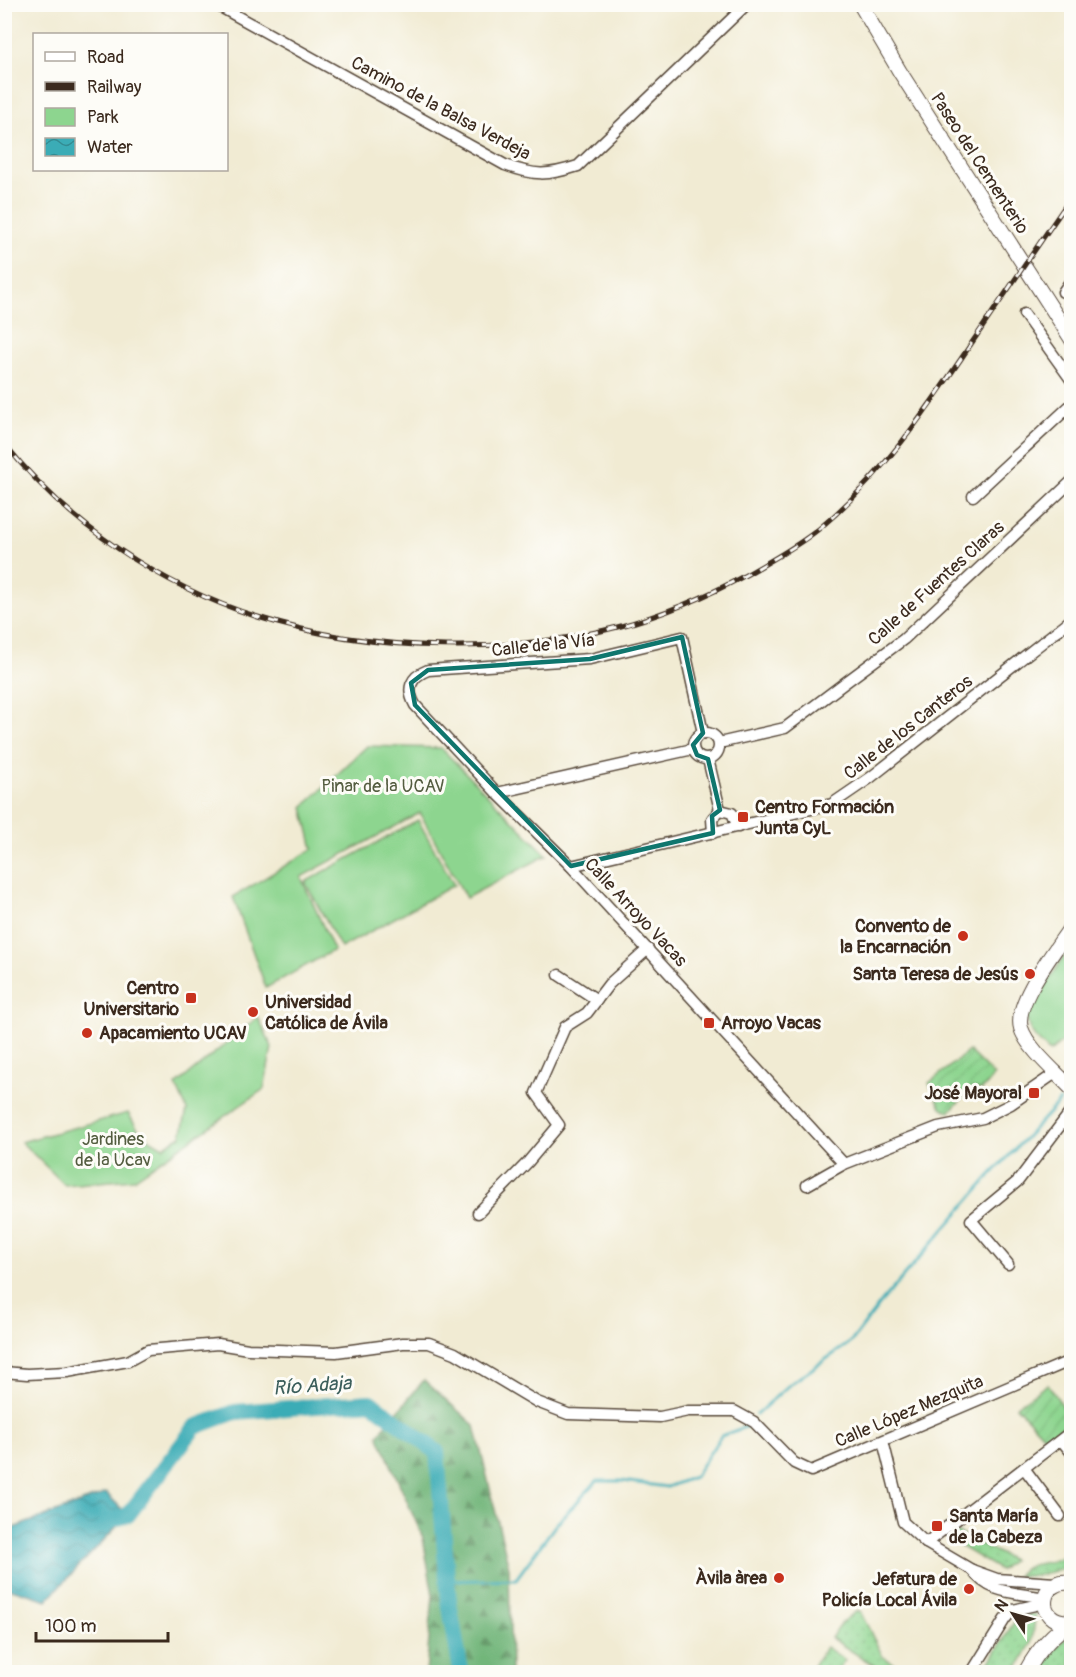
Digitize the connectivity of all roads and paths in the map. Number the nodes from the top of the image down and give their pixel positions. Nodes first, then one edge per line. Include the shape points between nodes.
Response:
1 (214, 4) edge
2 (747, 4) edge
3 (860, 4) edge
4 (1071, 279) edge
5 (1063, 292) dead end
6 (1024, 314) dead end
7 (1071, 340) edge
8 (1071, 381) edge
9 (1071, 404) edge
10 (1071, 481) edge
11 (973, 496) dead end
12 (1071, 619) edge
13 (411, 683) joint
14 (704, 733) junction
15 (719, 743) junction
16 (693, 749) junction
17 (708, 759) junction
18 (497, 793) junction
19 (720, 810) junction
20 (738, 827) junction
21 (713, 833) junction
22 (571, 866) junction
23 (1071, 925) edge
24 (648, 949) junction
25 (559, 975) dead end
26 (597, 1000) junction
27 (1065, 1082) edge
28 (1071, 1110) edge
29 (844, 1164) junction
30 (807, 1185) dead end
31 (478, 1213) dead end
32 (1008, 1264) dead end
33 (1071, 1360) edge
34 (4, 1372) edge
35 (1071, 1431) edge
36 (1061, 1440) junction
37 (883, 1441) junction
38 (1071, 1453) edge
39 (1024, 1468) junction
40 (1060, 1516) dead end
41 (926, 1543) junction
42 (972, 1570) junction
43 (1065, 1581) edge
44 (998, 1592) junction
45 (1045, 1605) junction
46 (1005, 1619) junction
47 (1070, 1622) edge
48 (1035, 1656) junction
49 (972, 1672) edge
50 (1026, 1672) edge

1 - 2 street, Camino de la Balsa Verdeja via 505,165 529,174 551,174 578,165
3 - 7 main road, Paseo del Cementerio
4 - 5 street
6 - 8 street
9 - 11 street
10 - 15 street, Calle de Fuentes Claras via 904,639 838,689 785,728
12 - 20 street, Calle de los Canteros via 850,793 817,809
13 - 14 street, Calle de la Vía via 417,674 428,670 590,659 682,637
13 - 18 street, Calle Arroyo Vacas via 410,695 415,705
14 - 15 street via 715,736
14 - 16 street via 696,737
15 - 17 street via 715,755
16 - 17 street via 700,758
16 - 18 street
17 - 19 street
18 - 22 street, Calle Arroyo Vacas
19 - 20 street via 732,813
19 - 21 street via 712,819
20 - 21 street, Calle de los Canteros
21 - 22 street, Calle de los Canteros
22 - 24 street, Calle Arroyo Vacas
23 - 27 main road via 1029,992 1020,1014 1028,1040
24 - 26 street
24 - 29 street, Calle Arroyo Vacas
25 - 26 street
26 - 31 street via 587,1013 565,1027 536,1093 559,1125
27 - 29 street via 983,1118 938,1126
28 - 32 street via 1018,1181 971,1220
29 - 30 street
33 - 37 street, Calle López Mezquita
34 - 37 street, Calle López Mezquita via 67,1372 128,1361 148,1350 218,1344 336,1352 429,1343 455,1353 537,1402 568,1414 660,1417 688,1411 734,1411 769,1435 794,1463 811,1471
35 - 36 street
36 - 38 street
36 - 39 street
37 - 41 street via 903,1522
39 - 40 street
39 - 41 street
41 - 42 street
42 - 43 street via 1005,1582
42 - 44 street via 979,1580
43 - 45 highway via 1048,1590
44 - 45 street
44 - 46 street via 1008,1608
45 - 46 street via 1013,1610
45 - 47 highway via 1053,1619
45 - 48 highway
46 - 49 street
47 - 48 highway
48 - 50 highway

